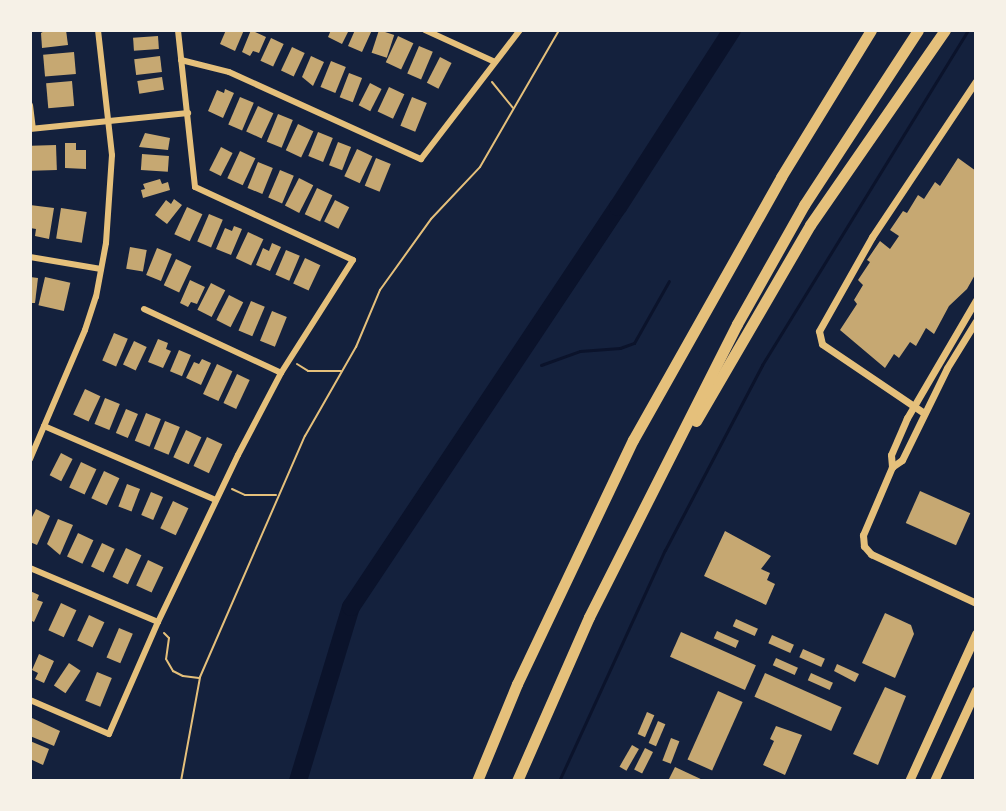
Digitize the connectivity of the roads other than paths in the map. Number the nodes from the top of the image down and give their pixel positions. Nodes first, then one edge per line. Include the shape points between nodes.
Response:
1 (98, 30) edge
2 (178, 30) edge
3 (425, 30) edge
4 (520, 30) edge
5 (871, 30) edge
6 (918, 30) edge
7 (945, 30) edge
8 (181, 60) junction
9 (495, 62) junction
10 (976, 81) edge
11 (30, 105) edge
12 (188, 113) junction
13 (109, 120) junction
14 (31, 128) edge
15 (30, 257) edge
16 (101, 269) junction
17 (976, 300) edge
18 (144, 309) dead end
19 (976, 321) edge
20 (281, 373) junction
21 (912, 407) junction
22 (924, 413) junction
23 (44, 426) junction
24 (30, 459) edge
25 (892, 467) junction
26 (216, 500) junction
27 (637, 521) junction
28 (30, 568) edge
29 (976, 603) edge
30 (158, 622) junction
31 (976, 634) edge
32 (976, 690) edge
33 (30, 700) edge
34 (477, 781) edge
35 (517, 781) edge
36 (909, 781) edge
37 (934, 781) edge

1 - 13 street
2 - 8 street
3 - 9 street
4 - 9 street
5 - 34 highway via 781,177 633,440
6 - 27 highway via 797,219
7 - 27 highway via 810,225
8 - 9 street via 229,72 421,159
8 - 12 street
10 - 21 street via 872,237 819,331 822,344
11 - 14 street
12 - 13 street
12 - 20 street via 195,187 353,260
13 - 14 street
13 - 16 street via 112,190
15 - 16 street
16 - 23 street via 85,330
17 - 21 street
18 - 20 street
19 - 22 street
20 - 26 street
21 - 22 street
21 - 25 street via 891,455
22 - 25 street via 902,460
23 - 24 street
23 - 26 street
25 - 29 street via 866,523 864,546 877,558
26 - 30 street
27 - 35 highway
28 - 30 street
30 - 33 street via 109,734
31 - 36 main road
32 - 37 main road

